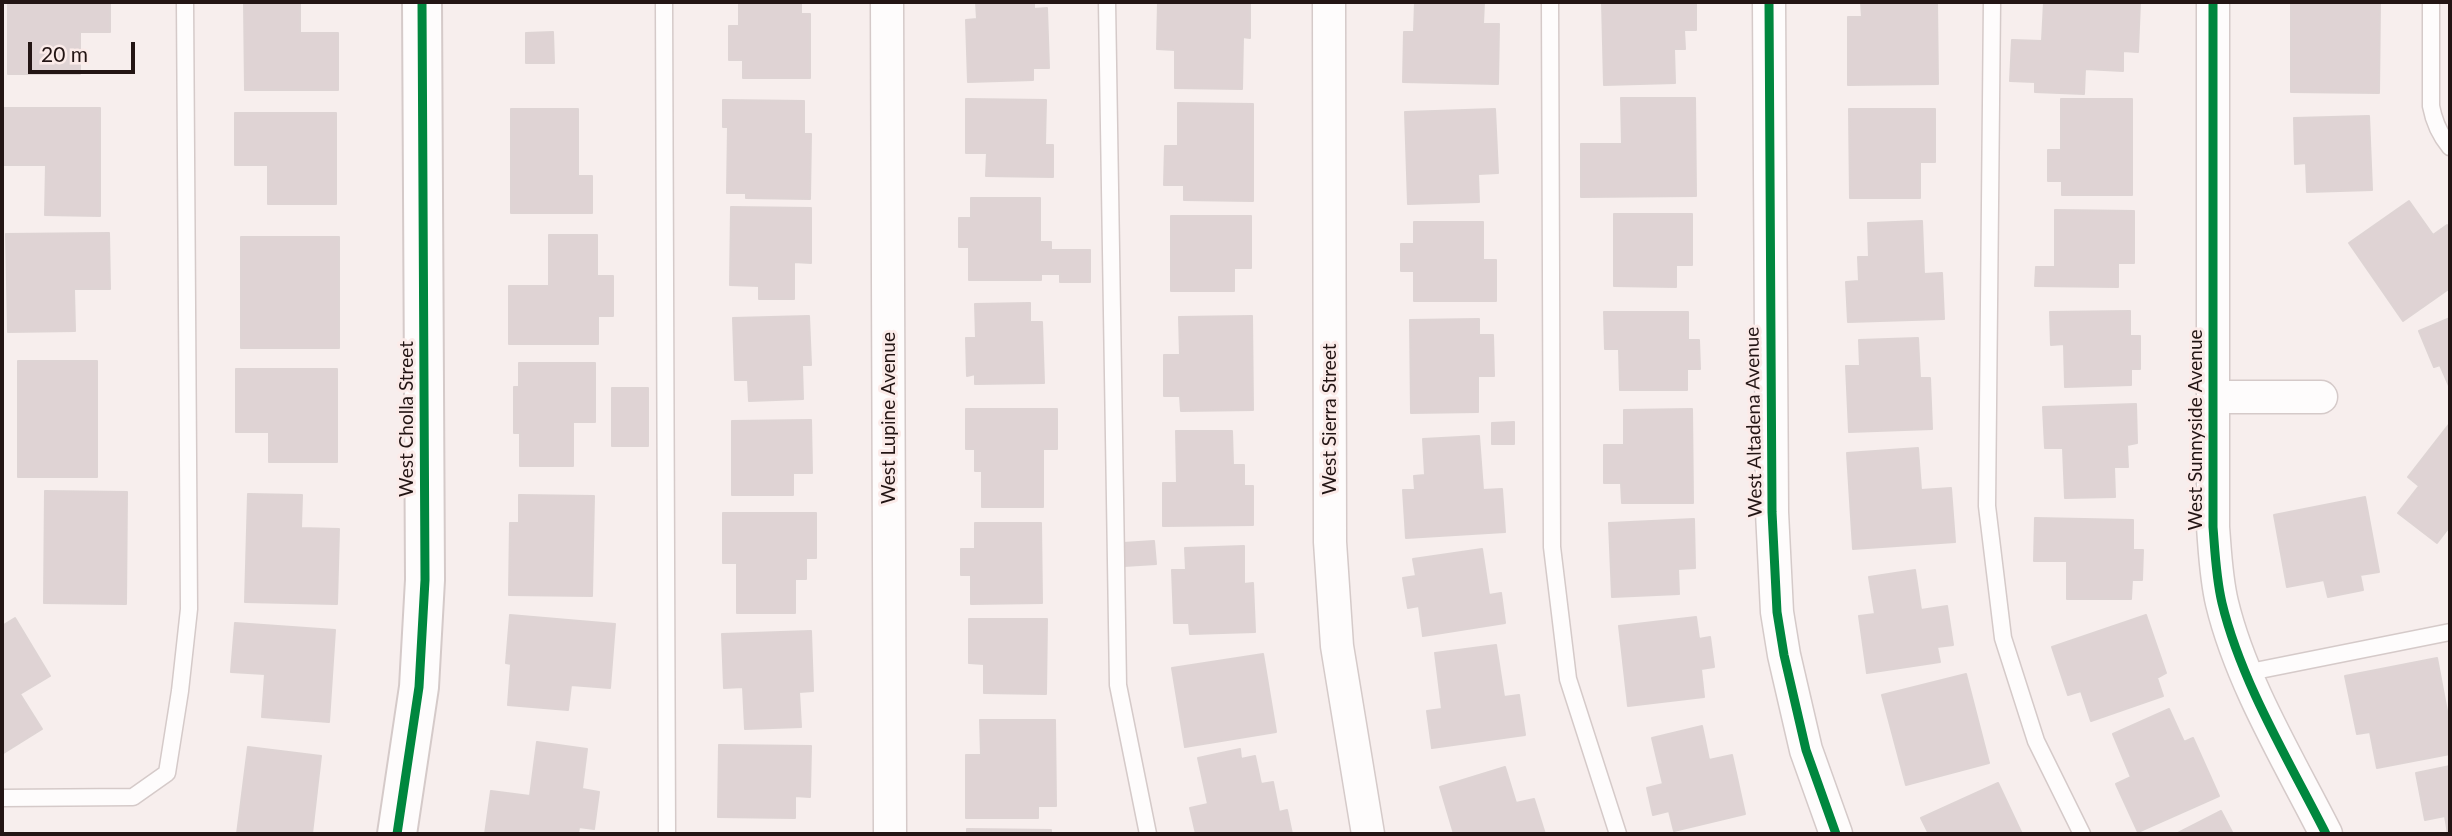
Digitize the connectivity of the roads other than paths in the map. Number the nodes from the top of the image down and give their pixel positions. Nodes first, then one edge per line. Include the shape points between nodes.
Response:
1 (184, 2) edge
2 (422, 2) edge
3 (664, 2) edge
4 (887, 2) edge
5 (1107, 2) edge
6 (1329, 2) edge
7 (1550, 2) edge
8 (1769, 2) edge
9 (1992, 2) edge
10 (2213, 2) edge
11 (2431, 2) edge
12 (2450, 147) edge
13 (2213, 397) junction
14 (2321, 397) dead end
15 (2450, 632) edge
16 (2245, 673) junction
17 (2, 798) edge
18 (397, 834) edge
19 (667, 834) edge
20 (890, 834) edge
21 (1148, 834) edge
22 (1368, 834) edge
23 (1618, 834) edge
24 (1836, 834) edge
25 (2082, 834) edge
26 (2326, 834) edge

1 - 17 lane via 189,609 167,773 133,797
2 - 18 street, West Cholla Street via 425,580 419,687
3 - 19 lane
4 - 20 street, West Lupine Avenue
5 - 21 lane via 1118,685
6 - 22 street, West Sierra Street via 1330,542 1336,646
7 - 23 lane via 1552,547 1568,678
8 - 24 street, West Altadena Avenue via 1772,512 1777,612 1806,750
9 - 25 lane via 1987,506 2003,638 2036,741
10 - 13 street, West Sunnyside Avenue
11 - 12 lane via 2431,106 2434,122
13 - 14 street, West Sunnyside Avenue
13 - 16 street, West Sunnyside Avenue via 2216,564 2222,601
15 - 16 lane
16 - 26 street, West Sunnyside Avenue

